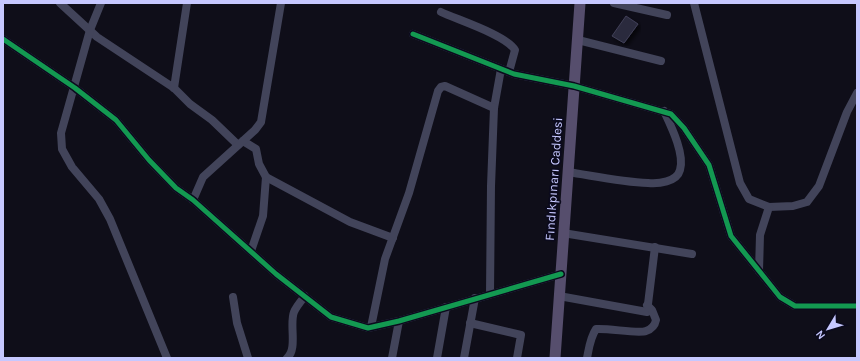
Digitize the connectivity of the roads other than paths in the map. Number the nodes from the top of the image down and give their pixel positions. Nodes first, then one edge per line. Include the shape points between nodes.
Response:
1 (60, 3) edge
2 (101, 3) edge
3 (187, 3) edge
4 (281, 3) edge
5 (580, 3) edge
6 (614, 3) edge
7 (694, 3) edge
8 (441, 12) dead end
9 (667, 15) dead end
10 (90, 30) junction
11 (413, 34) dead end
12 (3, 38) edge
13 (578, 40) junction
14 (661, 61) dead end
15 (501, 69) junction
16 (509, 72) junction
17 (574, 86) junction
18 (75, 88) junction
19 (174, 88) junction
20 (857, 93) edge
21 (494, 108) junction
22 (664, 111) junction
23 (240, 143) junction
24 (568, 172) junction
25 (266, 177) junction
26 (193, 200) junction
27 (769, 207) junction
28 (563, 233) junction
29 (393, 238) junction
30 (655, 247) junction
31 (251, 251) junction
32 (692, 254) dead end
33 (759, 271) junction
34 (561, 274) junction
35 (490, 294) junction
36 (305, 296) junction
37 (559, 296) junction
38 (233, 297) dead end
39 (475, 298) junction
40 (647, 305) junction
41 (857, 306) edge
42 (446, 307) junction
43 (399, 321) junction
44 (470, 323) junction
45 (371, 327) junction
46 (167, 358) edge
47 (248, 358) edge
48 (287, 358) edge
49 (392, 358) edge
50 (437, 358) edge
51 (464, 358) edge
52 (517, 358) edge
53 (555, 358) edge
54 (587, 358) edge

1 - 10 street
2 - 10 street
3 - 19 street
4 - 23 street via 261,122
5 - 13 main road, Fındıkpınarı Caddesi
6 - 9 street
7 - 27 street via 740,183 749,199
8 - 16 street via 502,38 512,45 515,50
10 - 18 street
10 - 19 street
11 - 15 street
12 - 18 street
13 - 14 street
13 - 17 main road, Fındıkpınarı Caddesi
15 - 16 street
15 - 21 street
16 - 17 street
17 - 22 street
17 - 24 main road, Fındıkpınarı Caddesi
18 - 26 street via 116,120 176,188
18 - 46 street via 61,133 62,149 72,167 99,199 110,219
19 - 23 street via 190,104
20 - 27 street via 818,186 807,202 794,206
21 - 29 street via 445,86 441,87
21 - 35 street
22 - 24 street via 675,136 681,160 680,171 675,177 668,181 649,184
22 - 33 street via 671,114 684,128 709,165 731,236
23 - 25 street via 256,149 259,164
23 - 26 street via 203,177
24 - 28 main road, Fındıkpınarı Caddesi
25 - 29 street via 350,222
25 - 31 street via 263,216
26 - 31 street
27 - 33 street via 760,235
28 - 30 street
28 - 34 main road, Fındıkpınarı Caddesi
29 - 45 street
30 - 32 street
30 - 40 street
31 - 36 street
33 - 41 street via 780,297 795,306
34 - 35 street
34 - 37 main road, Fındıkpınarı Caddesi
35 - 39 street
36 - 45 street via 331,317
36 - 48 street via 294,312 293,341 290,356
37 - 40 street via 647,312
37 - 53 main road, Fındıkpınarı Caddesi
38 - 47 street via 237,323
39 - 42 street
39 - 44 street
40 - 54 street via 656,320 653,327 645,332 596,329
42 - 43 street
42 - 50 street
43 - 45 street
43 - 49 street
44 - 51 street
44 - 52 street via 521,335

